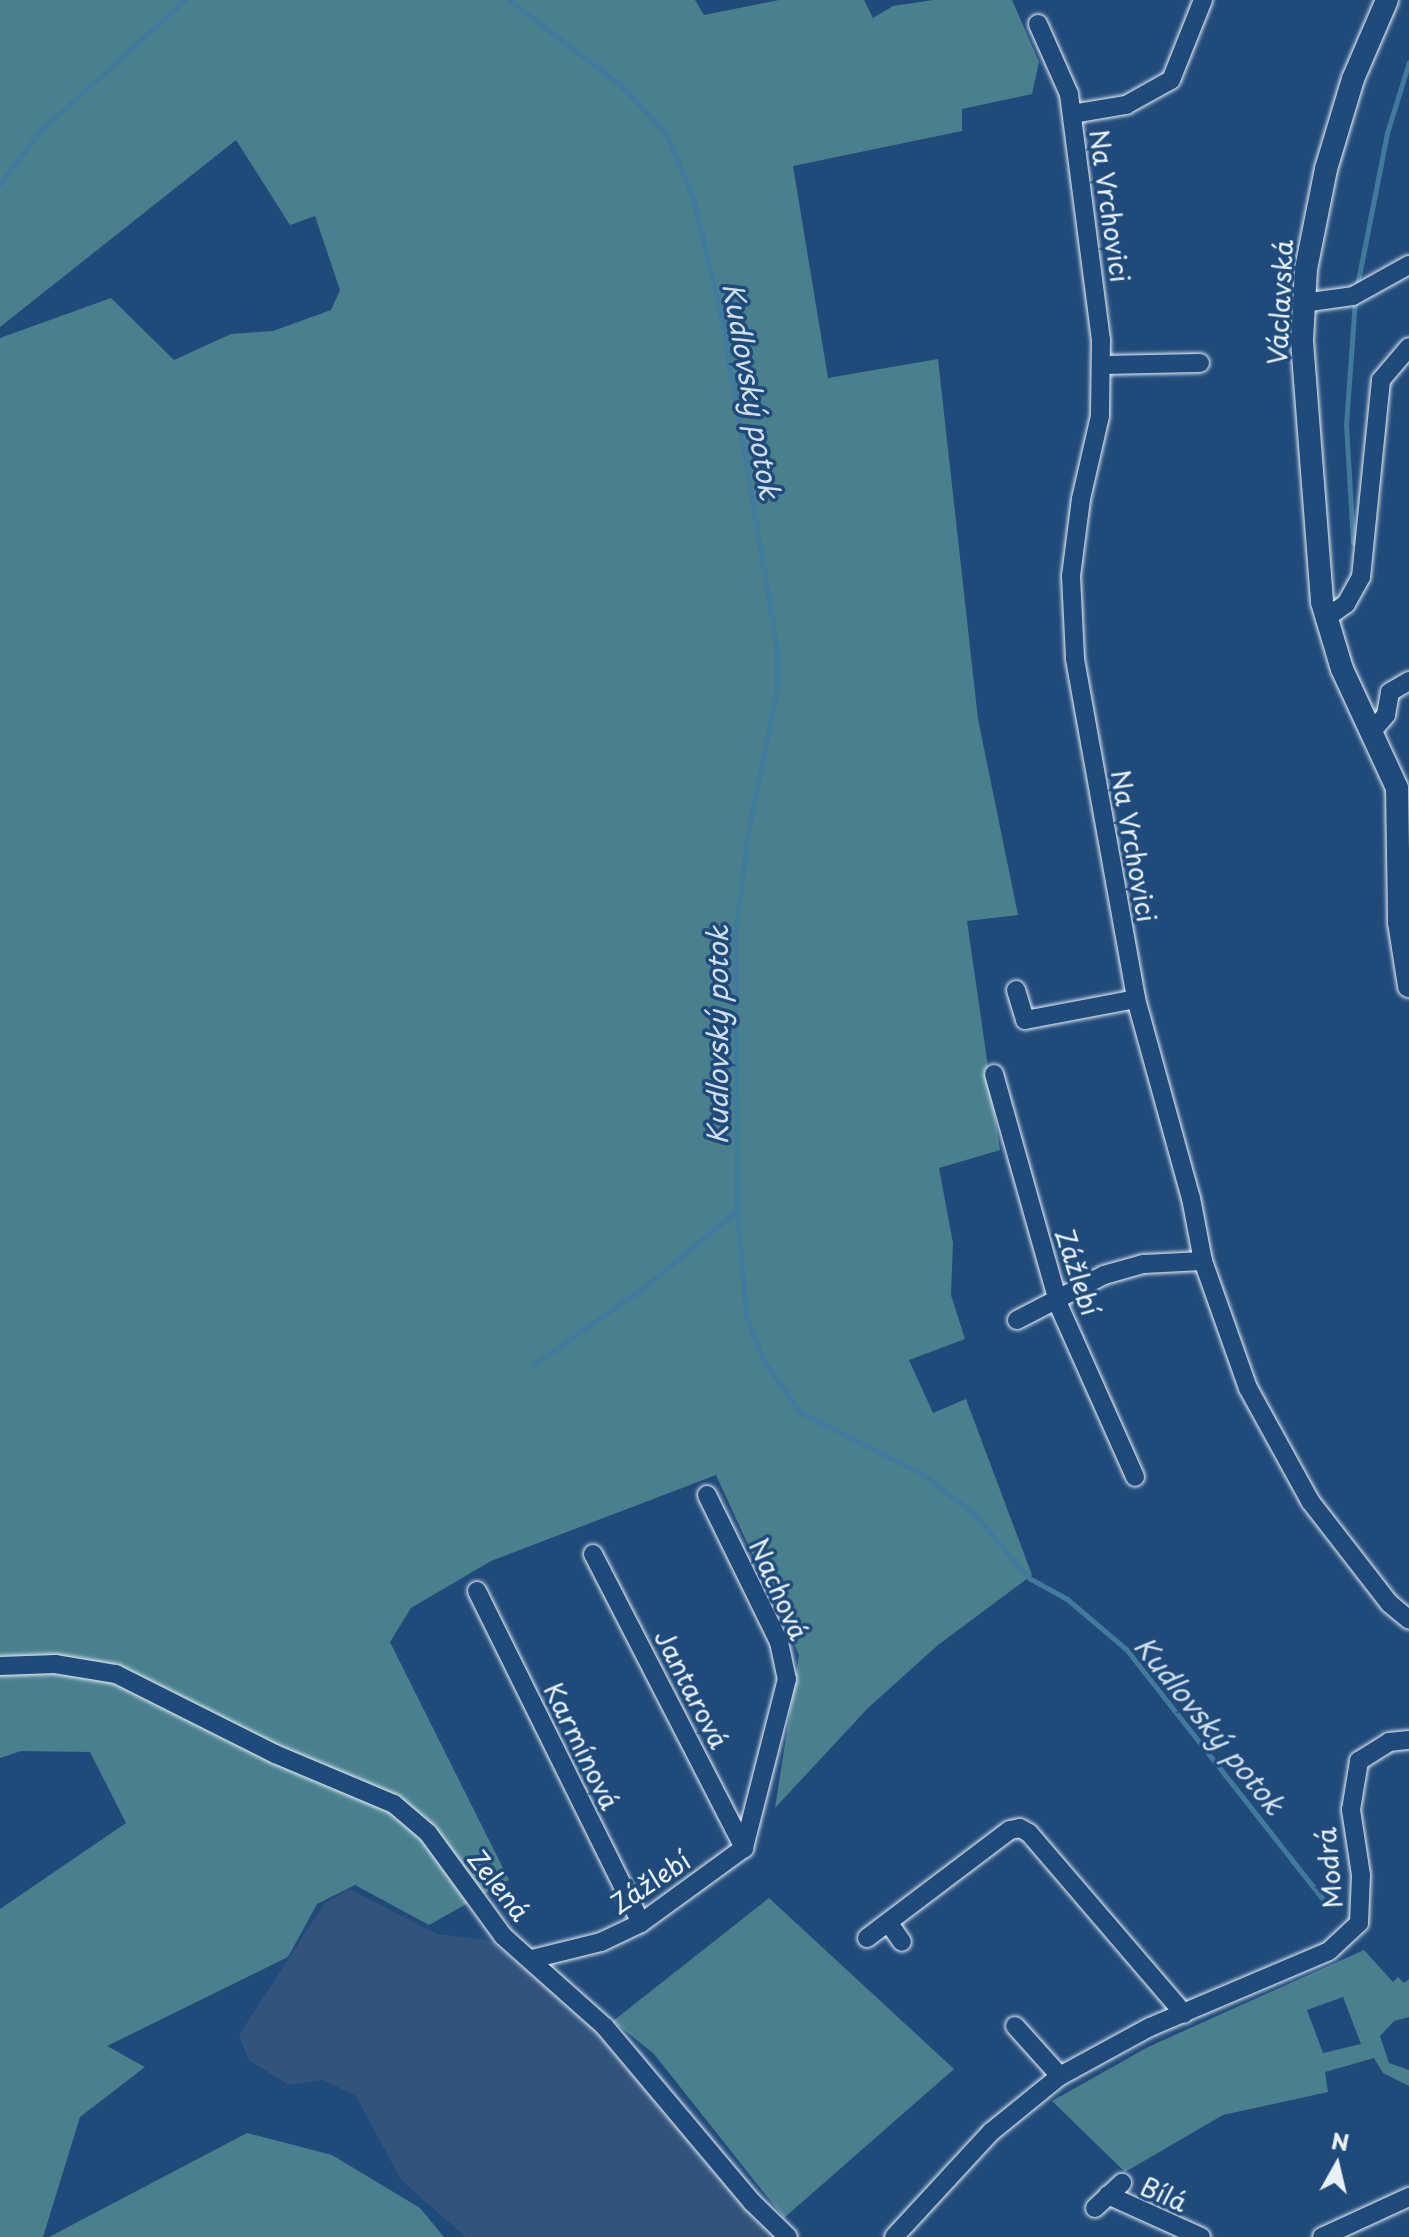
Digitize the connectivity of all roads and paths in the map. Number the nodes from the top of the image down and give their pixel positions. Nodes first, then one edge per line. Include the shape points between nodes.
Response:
1 (1203, 0) edge
2 (1387, 0) edge
3 (1038, 24) dead end
4 (1072, 114) junction
5 (1409, 265) edge
6 (1303, 303) junction
7 (1409, 347) edge
8 (1200, 363) dead end
9 (1101, 365) junction
10 (1325, 619) junction
11 (1409, 681) edge
12 (1373, 730) junction
13 (1404, 872) edge
14 (1409, 983) edge
15 (1016, 990) dead end
16 (1136, 999) junction
17 (994, 1074) dead end
18 (1203, 1261) junction
19 (1058, 1296) junction
20 (1017, 1320) dead end
21 (1135, 1477) dead end
22 (707, 1495) dead end
23 (593, 1554) dead end
24 (477, 1591) dead end
25 (1409, 1620) edge
26 (0, 1666) edge
27 (1409, 1740) edge
28 (744, 1848) junction
29 (888, 1922) junction
30 (641, 1923) junction
31 (867, 1938) dead end
32 (902, 1942) dead end
33 (532, 1959) junction
34 (1184, 2014) junction
35 (1015, 2026) dead end
36 (1060, 2076) junction
37 (1409, 2197) edge
38 (1095, 2208) dead end
39 (788, 2237) edge
40 (894, 2237) edge
41 (1201, 2237) edge
42 (1322, 2237) edge

1 - 4 street via 1171,80 1126,105
2 - 6 street, Václavská via 1331,147
3 - 4 street, Na Vrchovici via 1069,94
4 - 9 street, Na Vrchovici
5 - 6 street via 1344,299
6 - 10 street, Václavská via 1304,381
7 - 10 street via 1381,380 1361,577 1346,604
8 - 9 street
9 - 16 street, Na Vrchovici via 1100,416 1071,576 1075,659
10 - 12 street, Václavská via 1342,669
11 - 12 street via 1390,692 1386,715
12 - 13 street, Václavská via 1399,798
13 - 14 street, Václavská
15 - 16 street via 1025,1020
16 - 18 street, Na Vrchovici
17 - 19 street, Zážlebí
18 - 19 street via 1143,1264
18 - 25 street, Na Vrchovici via 1248,1388 1279,1452 1327,1524 1389,1603
19 - 20 street
19 - 21 street, Zážlebí
22 - 28 street, Nachová via 779,1642 787,1679
23 - 28 street, Jantarová
24 - 30 street, Karmínová
26 - 33 street, Zelená via 95,1668 394,1804 428,1833 503,1936
27 - 34 street, Modrá via 1389,1742 1359,1761 1351,1810 1361,1875 1359,1923 1329,1951
28 - 30 street, Zážlebí
29 - 31 street
29 - 32 street
29 - 34 street via 1010,1830 1020,1828
30 - 33 street, Zážlebí via 601,1942
33 - 39 street, Zelená via 605,2027 752,2202
34 - 36 street, Modrá via 1106,2048
35 - 36 street
36 - 40 street, Modrá via 991,2132
37 - 42 street
38 - 41 street, Bílá via 1115,2189

